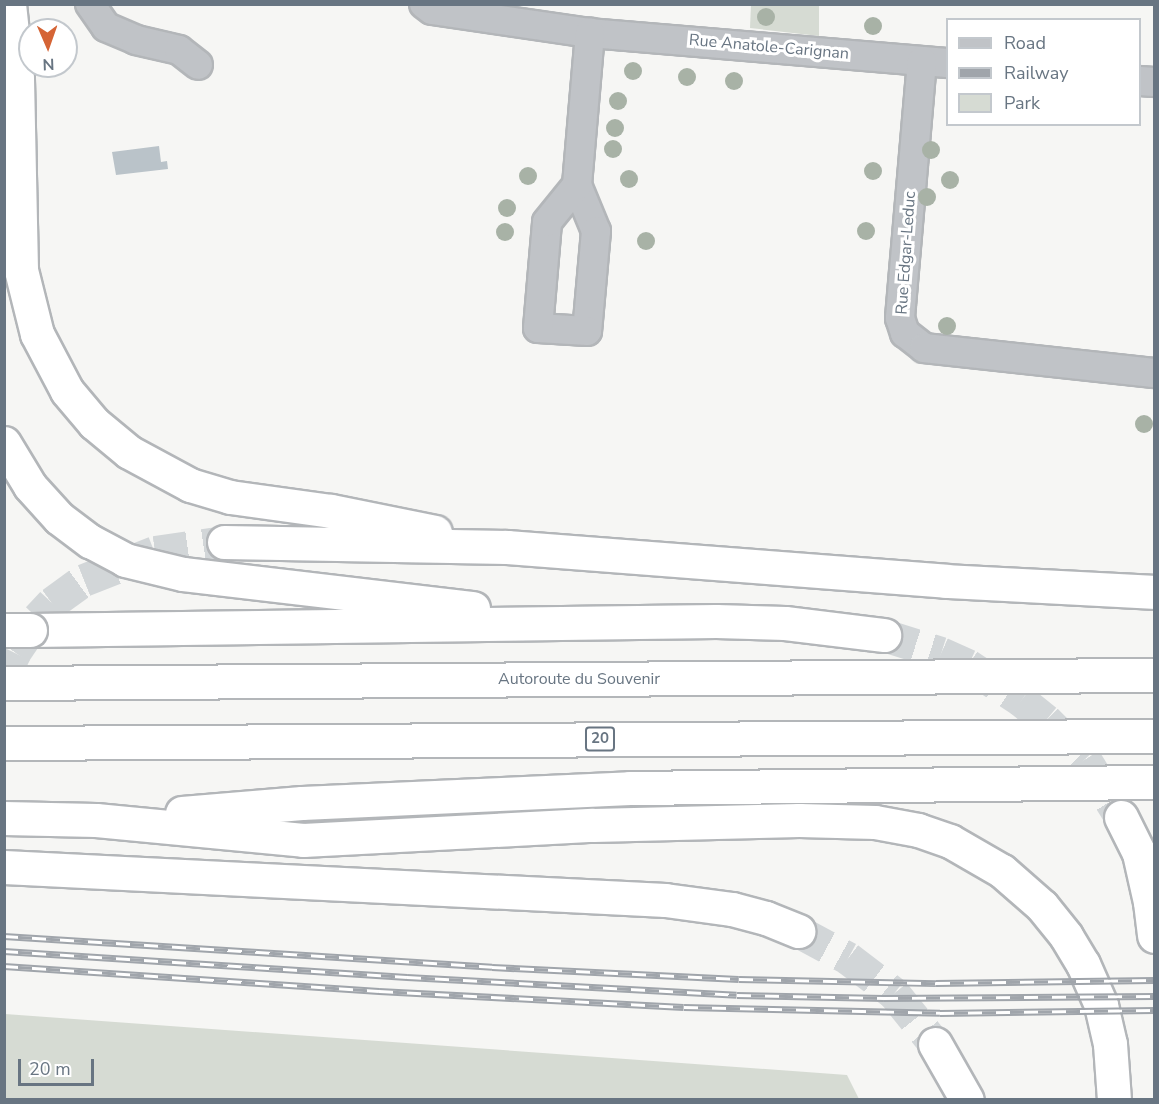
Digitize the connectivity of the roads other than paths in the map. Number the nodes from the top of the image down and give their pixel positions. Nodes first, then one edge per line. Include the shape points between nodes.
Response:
1 (9, 4) edge
2 (90, 4) edge
3 (424, 4) edge
4 (590, 33) junction
5 (935, 62) edge
6 (198, 65) dead end
7 (577, 185) dead end
8 (1155, 374) edge
9 (4, 443) edge
10 (224, 542) tunnel mouth
11 (507, 547) junction
12 (1155, 592) edge
13 (603, 623) junction
14 (17, 630) edge
15 (884, 635) tunnel mouth
16 (1155, 675) edge
17 (4, 683) edge
18 (1155, 736) edge
19 (4, 743) edge
20 (1155, 782) edge
21 (1121, 817) tunnel mouth
22 (4, 818) edge
23 (96, 820) junction
24 (4, 867) edge
25 (798, 931) tunnel mouth
26 (1155, 936) edge
27 (936, 1044) tunnel mouth
28 (967, 1100) edge
29 (1114, 1100) edge

1 - 11 highway via 17,78 19,251 25,293 37,334 56,373 94,423 147,464 210,492 331,511
2 - 6 street via 106,27 136,40 179,50
3 - 4 street, Rue Anatole-Carignan via 432,10
4 - 5 street, Rue Anatole-Carignan
4 - 7 street
5 - 8 street, Rue Edgar-Leduc via 900,318 905,333 924,348
9 - 13 highway via 30,486 59,518 107,551 144,566 183,574
10 - 11 highway
11 - 12 highway
13 - 14 highway
13 - 15 highway via 756,622
16 - 17 highway, Autoroute du Souvenir
18 - 19 highway, 20
20 - 23 highway via 555,791 302,803
21 - 26 highway via 1142,864
22 - 23 highway
23 - 29 highway via 303,840 593,825 799,820 875,822 918,830 950,841 1002,871 1041,906 1066,936 1101,1005 1110,1044
24 - 25 highway via 665,900 732,909
27 - 28 highway

